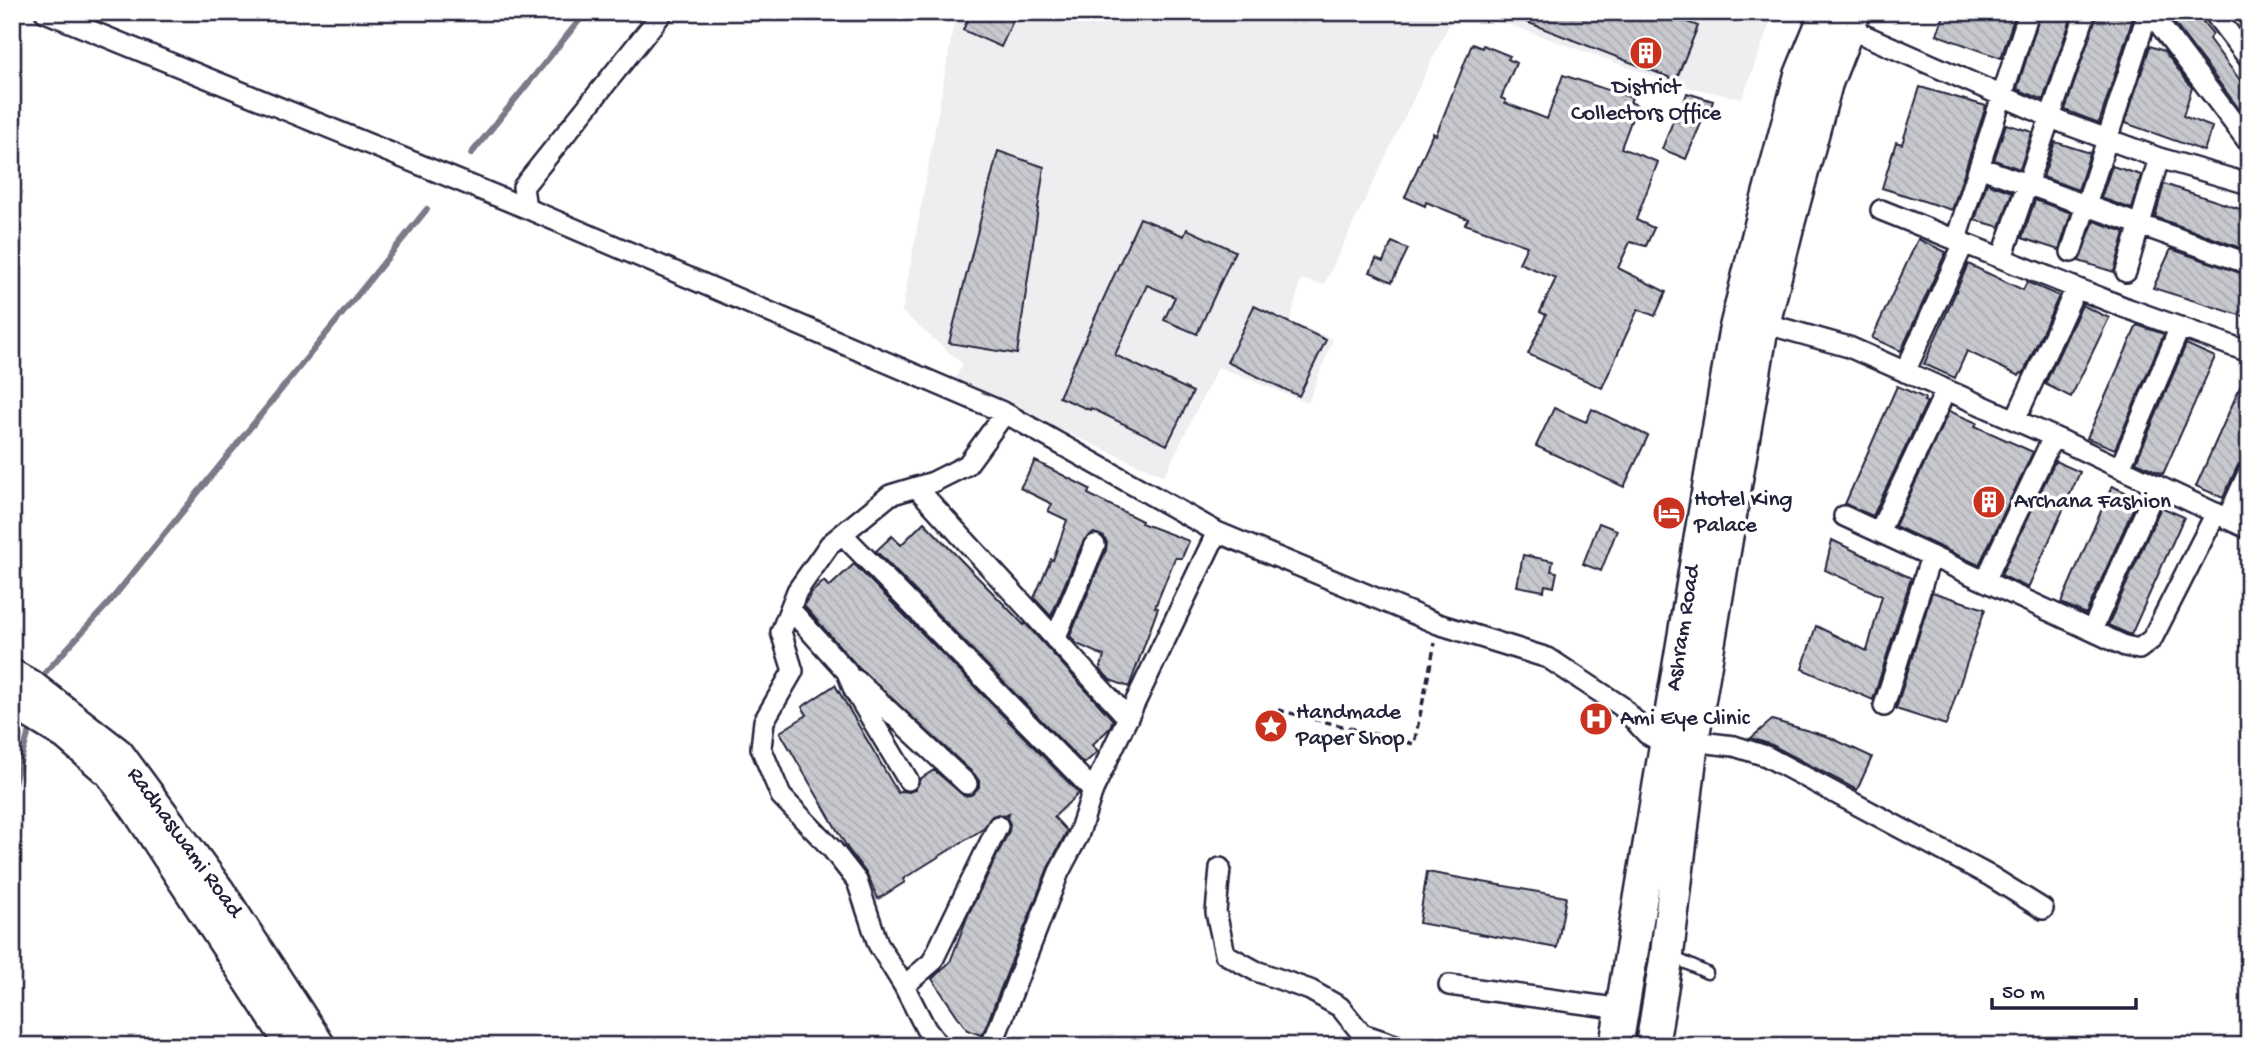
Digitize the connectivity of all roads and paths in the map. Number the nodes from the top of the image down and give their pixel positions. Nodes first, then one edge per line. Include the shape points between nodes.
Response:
1 (45, 12) edge
2 (663, 12) edge
3 (2029, 12) edge
4 (2086, 12) edge
5 (2149, 12) edge
6 (2213, 12) edge
7 (1843, 18) edge
8 (2249, 59) edge
9 (2001, 95) junction
10 (2051, 117) junction
11 (2106, 139) junction
12 (2249, 143) edge
13 (2159, 158) junction
14 (1979, 167) junction
15 (2029, 184) junction
16 (2249, 184) edge
17 (2085, 205) junction
18 (526, 208) junction
19 (1881, 210) dead end
20 (2140, 224) junction
21 (1960, 241) junction
22 (2071, 252) dead end
23 (2002, 258) junction
24 (2249, 264) edge
25 (2126, 272) dead end
26 (2077, 288) junction
27 (1751, 320) junction
28 (2180, 327) junction
29 (2249, 352) edge
30 (1905, 372) junction
31 (1945, 390) junction
32 (1005, 413) junction
33 (2015, 420) junction
34 (2053, 437) junction
35 (2120, 468) junction
36 (2249, 471) edge
37 (2157, 486) junction
38 (916, 487) junction
39 (1844, 516) dead end
40 (2222, 516) junction
41 (2249, 529) edge
42 (1217, 532) junction
43 (1879, 532) junction
44 (842, 534) junction
45 (1095, 545) dead end
46 (1931, 556) junction
47 (1985, 581) junction
48 (790, 609) junction
49 (1438, 624) junction
50 (2092, 630) junction
51 (1055, 639) junction
52 (847, 672) junction
53 (20, 693) edge
54 (1884, 706) dead end
55 (1278, 710) dead end
56 (1128, 718) junction
57 (1678, 742) junction
58 (908, 780) dead end
59 (967, 784) dead end
60 (1093, 790) junction
61 (998, 827) dead end
62 (1220, 868) dead end
63 (2043, 909) dead end
64 (1667, 954) junction
65 (1707, 973) dead end
66 (1449, 985) dead end
67 (904, 986) junction
68 (1622, 1009) junction
69 (291, 1046) edge
70 (321, 1046) edge
71 (939, 1046) edge
72 (988, 1046) edge
73 (1398, 1046) edge
74 (1616, 1046) edge
75 (1652, 1046) edge

1 - 18 street
2 - 18 street via 523,187
3 - 9 street
4 - 10 street
5 - 11 street
5 - 12 street
6 - 8 street
7 - 9 street
7 - 27 main road, Ashram Road via 1787,227
9 - 10 street
9 - 14 street
10 - 11 street
10 - 15 street
11 - 13 street
11 - 17 street
13 - 16 street
13 - 20 street
14 - 15 street
14 - 21 street
15 - 17 street
15 - 23 street
17 - 20 street
17 - 22 street
18 - 32 street
19 - 21 street
20 - 24 street
20 - 25 street
21 - 23 street
21 - 30 street
23 - 26 street
26 - 28 street
26 - 33 street
27 - 30 street via 1849,347
27 - 57 main road, Ashram Road
28 - 29 street
28 - 35 street
30 - 31 street
31 - 33 street
31 - 43 street
32 - 38 street via 967,465
32 - 42 street
33 - 34 street
34 - 35 street
34 - 47 street
35 - 37 street
36 - 40 street
37 - 40 street
37 - 50 street
38 - 44 street via 890,495
38 - 51 street
39 - 43 street
40 - 41 street
40 - 50 street via 2152,639 2139,649
42 - 49 street
42 - 56 street
43 - 46 street
44 - 48 street via 797,591
44 - 60 street
45 - 51 street
46 - 47 street
46 - 54 street
47 - 50 street
48 - 52 street
48 - 67 street via 781,632 793,671 764,721 761,748 781,796 857,881 878,944
49 - 55 path via 1414,744
49 - 57 street via 1548,658 1621,706 1647,734
51 - 56 street
52 - 58 street via 853,690
52 - 59 street
53 - 69 street, Radhaswami Road via 110,774
53 - 70 street, Radhaswami Road via 119,753 219,889
56 - 60 street
57 - 63 street via 1734,746 1766,756
57 - 64 main road, Ashram Road
57 - 68 main road, Ashram Road
60 - 72 street via 1078,836
61 - 67 street via 932,962
62 - 73 street via 1216,912 1224,954 1310,990 1340,1007 1362,1034
64 - 65 lane
64 - 75 main road, Ashram Road
66 - 68 street
67 - 71 street
68 - 74 main road, Ashram Road

